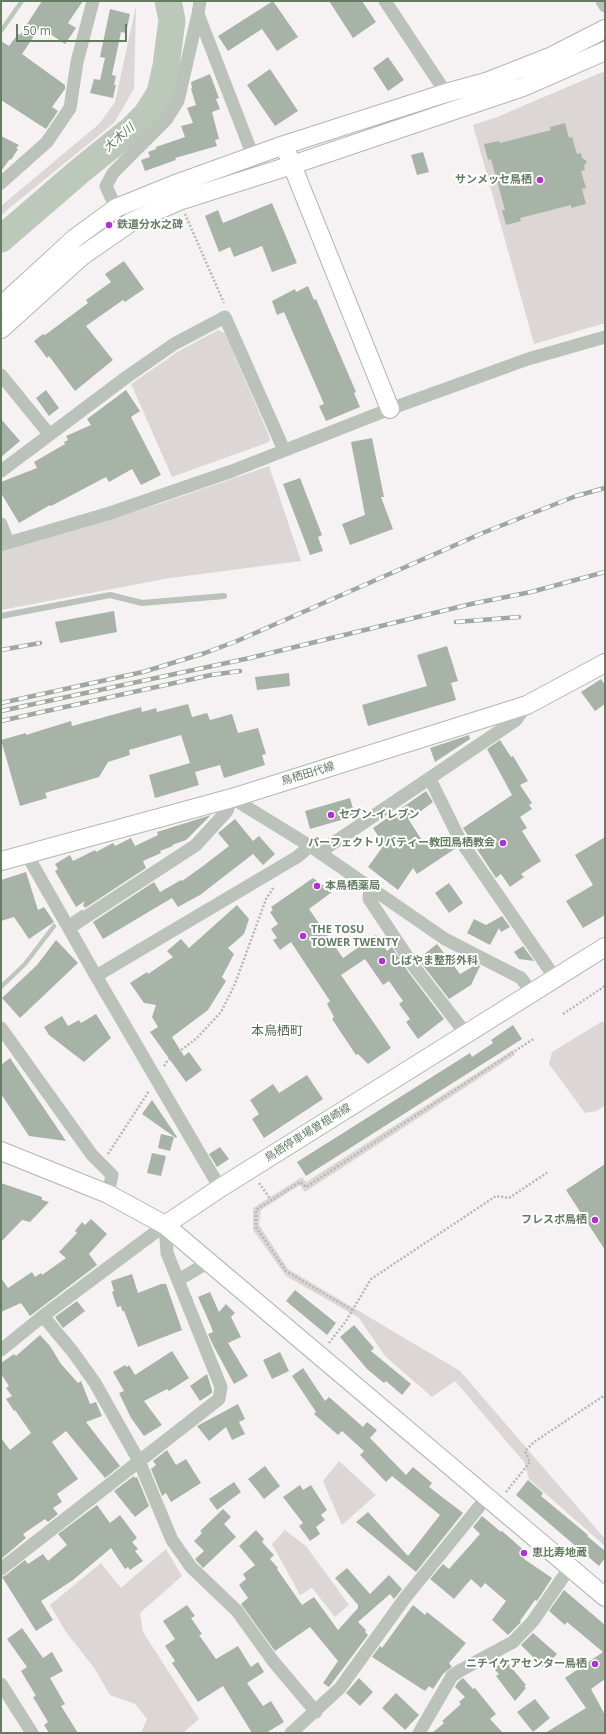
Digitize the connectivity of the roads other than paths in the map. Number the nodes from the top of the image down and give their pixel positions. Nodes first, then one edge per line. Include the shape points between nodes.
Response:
1 (93, 1) edge
2 (200, 1) edge
3 (385, 1) edge
4 (602, 1) edge
5 (605, 6) edge
6 (198, 14) junction
7 (605, 29) edge
8 (605, 51) edge
9 (446, 93) junction
10 (284, 145) junction
11 (253, 156) junction
12 (292, 165) junction
13 (1, 182) edge
14 (116, 208) junction
15 (1, 306) edge
16 (1, 329) edge
17 (605, 337) edge
18 (1, 375) edge
19 (390, 408) junction
20 (49, 434) junction
21 (284, 450) junction
22 (1, 471) edge
23 (1, 524) edge
24 (4, 544) edge
25 (224, 596) dead end
26 (1, 616) edge
27 (605, 662) edge
28 (527, 705) junction
29 (430, 778) junction
30 (232, 798) junction
31 (310, 846) junction
32 (26, 853) junction
33 (321, 854) junction
34 (1, 861) edge
35 (370, 887) junction
36 (69, 928) junction
37 (605, 947) edge
38 (96, 976) junction
39 (555, 978) junction
40 (532, 993) junction
41 (1, 1028) edge
42 (466, 1034) junction
43 (1, 1150) edge
44 (220, 1188) junction
45 (108, 1194) junction
46 (165, 1225) junction
47 (209, 1262) junction
48 (178, 1280) junction
49 (43, 1316) junction
50 (1, 1350) edge
51 (139, 1461) junction
52 (491, 1500) junction
53 (570, 1567) junction
54 (1, 1569) edge
55 (605, 1597) edge
56 (1, 1684) edge
57 (316, 1712) junction
58 (32, 1733) edge
59 (291, 1733) edge
60 (419, 1733) edge

1 - 13 street via 77,62 70,108 47,142
2 - 6 street
3 - 9 street
4 - 5 street
6 - 11 street
6 - 14 street via 178,101 166,120 113,173 106,186
7 - 9 street via 552,56 486,82
8 - 12 street via 523,87
9 - 10 street
10 - 11 street
10 - 12 street
11 - 14 street
12 - 16 street via 179,201 131,222 82,256
12 - 19 street
14 - 15 street via 75,238
17 - 19 street via 528,359
18 - 20 street
19 - 21 street
20 - 21 street via 174,344 225,317
20 - 22 street
21 - 24 street via 110,513
23 - 24 street
25 - 26 lane via 142,603 110,595
27 - 28 street, 鳥栖田代線
28 - 29 street via 516,720
28 - 30 street, 鳥栖田代線
29 - 33 street
29 - 39 street via 460,840
30 - 31 street
30 - 32 street, 鳥栖田代線
30 - 36 street via 227,811 196,846
31 - 33 street
31 - 38 street via 283,866
32 - 34 street, 鳥栖田代線
32 - 36 street
33 - 35 street
35 - 40 street via 445,939 521,978
35 - 42 street via 369,900 415,968
36 - 38 street
37 - 39 street, 鳥栖停車場曽根崎線
38 - 44 street
39 - 40 street, 鳥栖停車場曽根崎線
40 - 42 street, 鳥栖停車場曽根崎線
41 - 45 street via 92,1155 112,1175
42 - 44 street, 鳥栖停車場曽根崎線
43 - 45 street
44 - 46 street, 鳥栖停車場曽根崎線
45 - 46 street
46 - 47 street
46 - 48 street via 167,1253
46 - 49 street
47 - 48 street
47 - 52 street
48 - 51 street via 221,1387 219,1399
49 - 50 street
49 - 51 street via 95,1383
51 - 54 street
51 - 57 street via 172,1540 191,1568 237,1611 273,1662
52 - 53 street
52 - 57 street via 405,1598 340,1688
53 - 55 street
53 - 60 street via 533,1621 513,1642 452,1676
56 - 58 street
57 - 59 street

